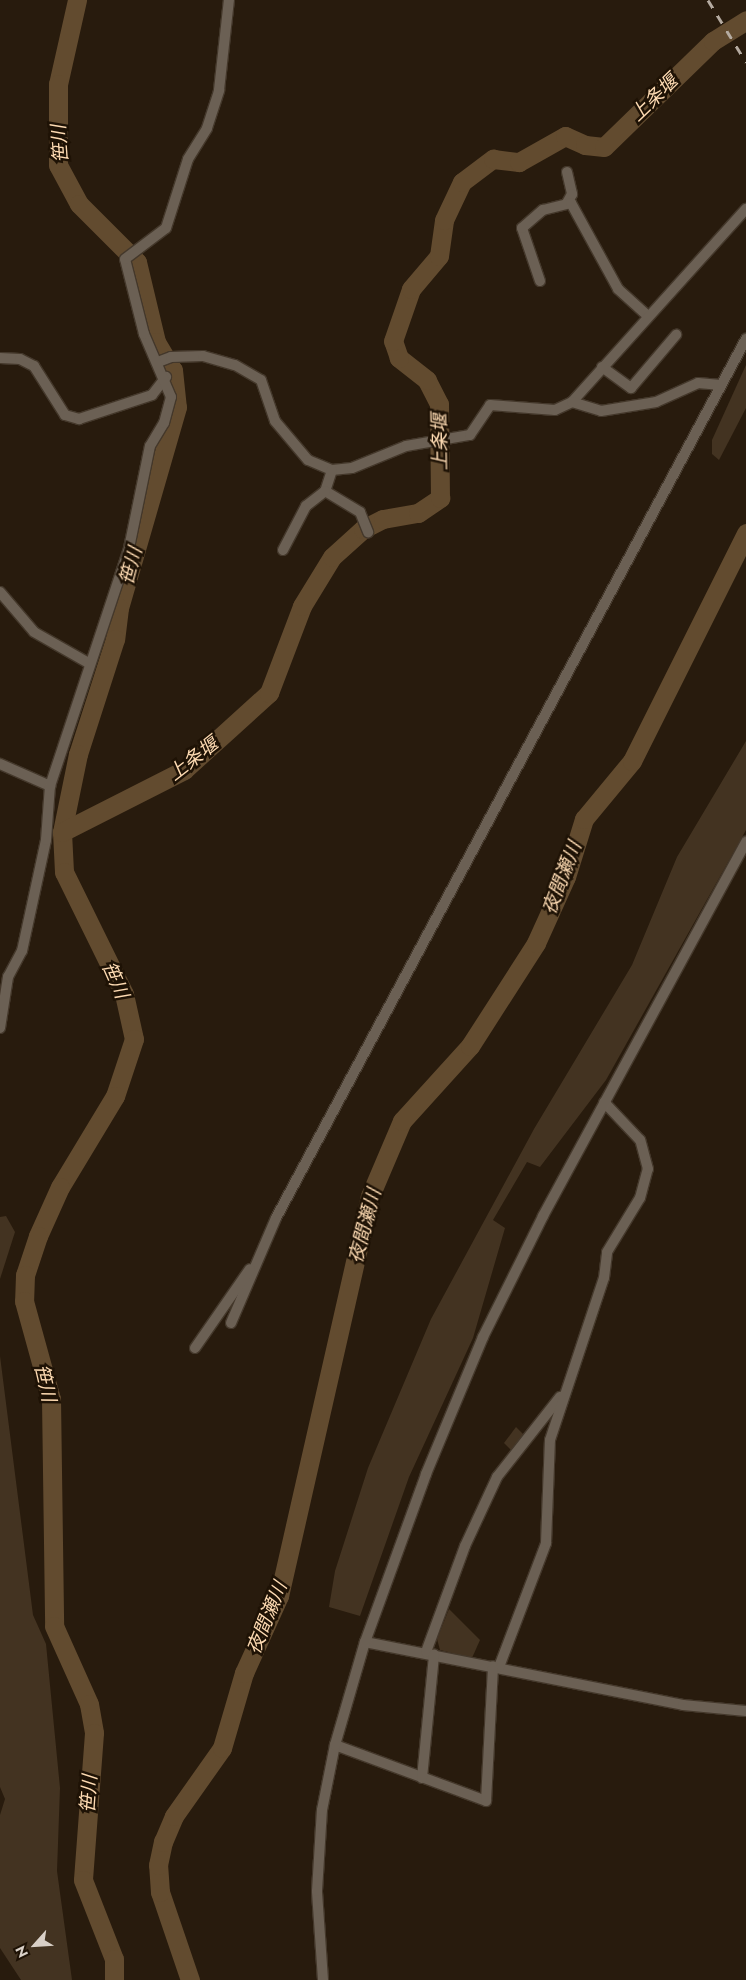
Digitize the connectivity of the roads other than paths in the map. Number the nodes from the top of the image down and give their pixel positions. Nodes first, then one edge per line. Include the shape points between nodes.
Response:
1 (229, 0) edge
2 (567, 172) dead end
3 (567, 203) junction
4 (746, 209) edge
5 (540, 281) dead end
6 (646, 314) junction
7 (676, 335) dead end
8 (746, 339) edge
9 (0, 358) edge
10 (159, 362) junction
11 (602, 367) junction
12 (166, 378) junction
13 (721, 385) junction
14 (572, 402) junction
15 (332, 470) junction
16 (325, 491) junction
17 (368, 532) dead end
18 (283, 550) dead end
19 (0, 592) edge
20 (90, 664) junction
21 (0, 764) edge
22 (50, 786) junction
23 (746, 842) edge
24 (0, 1028) edge
25 (604, 1102) junction
26 (257, 1260) junction
27 (231, 1323) dead end
28 (196, 1348) dead end
29 (565, 1392) junction
30 (365, 1642) junction
31 (430, 1654) junction
32 (496, 1667) junction
33 (746, 1711) edge
34 (335, 1745) junction
35 (422, 1778) junction
36 (323, 1980) edge

1 - 10 street via 219,90 207,128 188,159 166,228 130,256 144,334
2 - 3 street via 572,194
3 - 5 street via 543,210 522,228
3 - 6 street via 571,203 618,289
4 - 6 street via 710,252
6 - 11 street
7 - 11 street via 631,388
8 - 13 street
9 - 12 street via 20,359 34,366 65,415 79,419 152,395
10 - 12 street
10 - 15 street via 171,357 203,356 236,365 261,380 287,441 308,460
11 - 14 street
12 - 20 street via 171,397 150,446 129,548
13 - 14 street via 698,383 656,402 602,411
13 - 26 street via 276,1218
14 - 15 street via 555,410 490,406 470,435 435,440
15 - 16 street
16 - 17 street via 360,512
16 - 18 street via 306,506
19 - 20 street via 34,632
20 - 22 street
21 - 22 street
22 - 24 street via 46,840 22,951 8,977
23 - 25 street
25 - 29 street via 640,1140 648,1169 640,1198 607,1252 604,1278
25 - 30 street via 483,1337
26 - 27 street
26 - 28 street
29 - 31 street via 497,1477 464,1546
29 - 32 street via 550,1440 544,1550
30 - 31 street
30 - 34 street
31 - 32 street
31 - 35 street
32 - 33 street via 703,1708
32 - 35 street via 486,1802
34 - 35 street
34 - 36 street via 322,1810 317,1891

